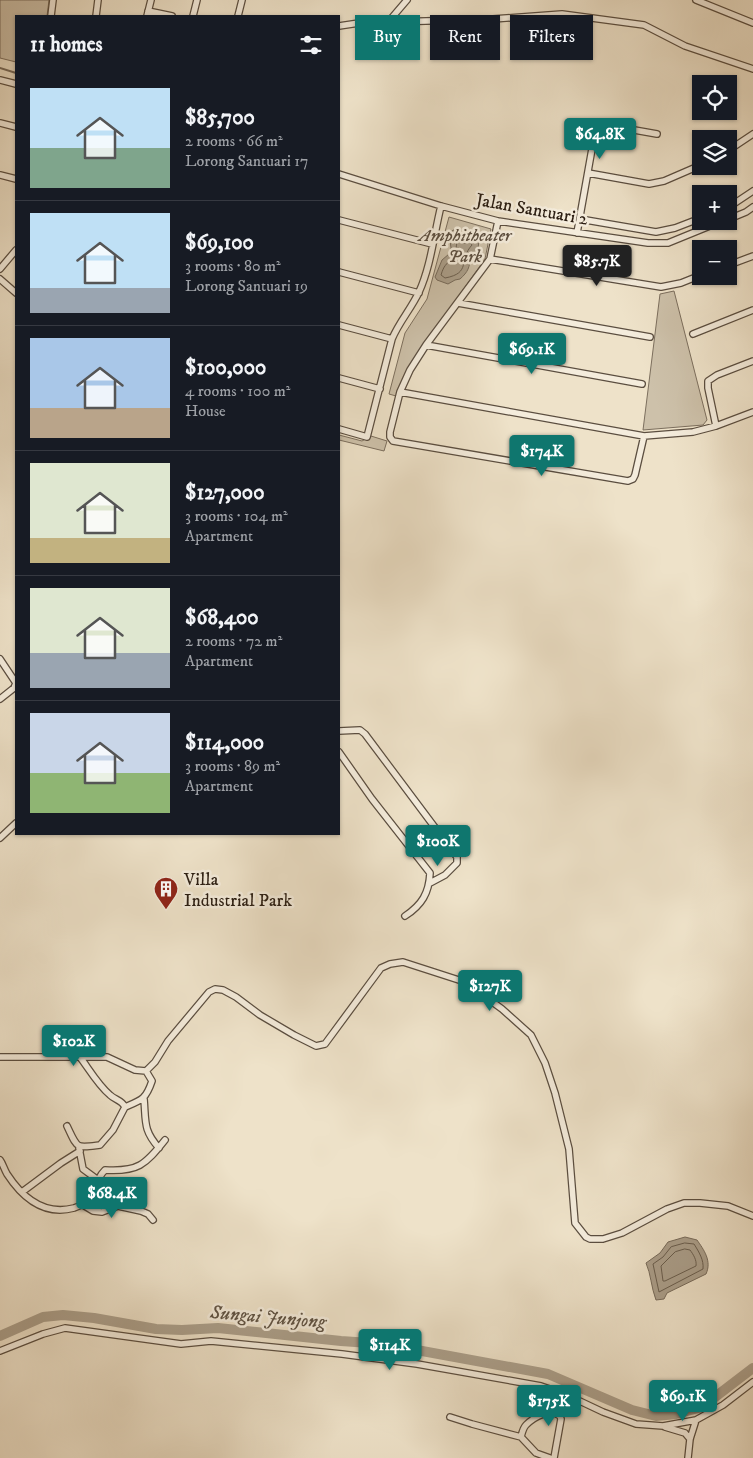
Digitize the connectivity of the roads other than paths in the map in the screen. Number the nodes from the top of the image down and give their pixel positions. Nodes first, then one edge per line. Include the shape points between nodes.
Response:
1 (53, 0) edge
2 (98, 0) edge
3 (151, 0) edge
4 (197, 0) edge
5 (242, 0) edge
6 (407, 0) edge
7 (696, 0) edge
8 (148, 14) edge
9 (51, 15) edge
10 (96, 15) edge
11 (193, 15) edge
12 (238, 15) edge
13 (394, 15) edge
14 (420, 20) edge
15 (355, 23) edge
16 (753, 23) edge
17 (340, 26) edge
18 (753, 69) edge
19 (0, 80) edge
20 (15, 84) edge
21 (0, 123) edge
22 (15, 127) edge
23 (657, 134) dead end
24 (753, 134) edge
25 (737, 145) edge
26 (692, 169) edge
27 (588, 173) junction
28 (340, 174) edge
29 (0, 175) edge
30 (15, 179) edge
31 (753, 191) edge
32 (737, 202) edge
33 (440, 206) junction
34 (753, 207) edge
35 (737, 215) edge
36 (580, 219) junction
37 (340, 220) edge
38 (498, 221) junction
39 (692, 221) edge
40 (700, 230) edge
41 (577, 233) junction
42 (432, 244) junction
43 (15, 251) edge
44 (753, 256) edge
45 (490, 259) junction
46 (737, 262) edge
47 (0, 270) edge
48 (340, 272) edge
49 (0, 279) edge
50 (692, 279) edge
51 (15, 292) edge
52 (419, 293) junction
53 (458, 302) junction
54 (753, 310) edge
55 (340, 325) edge
56 (693, 334) dead end
57 (650, 337) dead end
58 (392, 339) junction
59 (426, 345) junction
60 (753, 361) edge
61 (340, 378) edge
62 (642, 384) dead end
63 (380, 388) junction
64 (400, 392) junction
65 (753, 412) edge
66 (716, 426) junction
67 (340, 429) edge
68 (644, 436) junction
69 (0, 659) edge
70 (15, 682) edge
71 (15, 686) edge
72 (0, 699) edge
73 (340, 731) edge
74 (340, 753) edge
75 (15, 824) edge
76 (0, 838) edge
77 (430, 883) junction
78 (405, 916) dead end
79 (0, 1057) edge
80 (80, 1057) junction
81 (146, 1071) junction
82 (144, 1099) junction
83 (125, 1107) junction
84 (67, 1126) dead end
85 (165, 1140) dead end
86 (159, 1148) junction
87 (79, 1149) junction
88 (0, 1160) edge
89 (98, 1180) junction
90 (22, 1192) junction
91 (82, 1205) junction
92 (753, 1216) edge
93 (152, 1220) dead end
94 (0, 1351) edge
95 (753, 1382) edge
96 (450, 1417) dead end
97 (696, 1420) junction
98 (663, 1426) junction
99 (521, 1437) junction
100 (690, 1439) junction
101 (550, 1458) edge
102 (554, 1458) edge
103 (688, 1458) edge

1 - 9 street
2 - 10 street
3 - 8 street
4 - 11 street
5 - 12 street
6 - 13 street
7 - 16 street
14 - 18 street via 562,14 644,25 685,46
15 - 17 street
19 - 20 street
21 - 22 street
23 - 27 street via 606,125 599,128 595,132
24 - 25 street
26 - 27 street via 649,184
27 - 36 street
28 - 33 street, Jalan Santuari 2
29 - 30 street
31 - 32 street
33 - 38 street, Jalan Santuari 2
33 - 42 street
34 - 35 street
36 - 39 street via 656,232
36 - 41 street
37 - 42 street
38 - 41 street, Jalan Santuari 2
38 - 45 street
40 - 41 street, Jalan Santuari 2 via 668,243
42 - 52 street
43 - 47 street
44 - 46 street
45 - 50 street via 661,287
45 - 53 street
48 - 52 street
49 - 51 street
52 - 58 street
53 - 57 street
53 - 59 street
54 - 56 street
55 - 58 street
58 - 63 street
59 - 62 street
59 - 64 street
60 - 66 street via 708,381
61 - 63 street
63 - 67 street via 368,437
64 - 68 street
64 - 68 street via 390,432 394,440 628,481 635,475
65 - 66 street
66 - 68 street via 693,432
69 - 70 street
71 - 72 street
73 - 77 street via 360,730 365,734 454,852 456,864
74 - 77 street via 430,873
75 - 76 street
77 - 78 street via 424,899
79 - 80 street
80 - 81 street via 108,1057 136,1070
80 - 83 street via 99,1084
81 - 82 street via 152,1081
81 - 92 street via 209,992 215,989 236,997 260,1015 316,1046 325,1044 381,968 403,962 465,982 531,1035 555,1093 568,1149 575,1223 586,1237 603,1239 622,1233 684,1203 728,1206
82 - 83 street
82 - 86 street via 149,1137
83 - 87 street via 113,1130 100,1145
84 - 87 street
85 - 86 street
86 - 89 street via 143,1164 123,1171 105,1170
87 - 89 street via 83,1169
87 - 90 street
88 - 90 street
89 - 91 street via 98,1190
90 - 91 street via 46,1209
91 - 93 street via 102,1212 118,1206 148,1214
94 - 98 street via 65,1328 181,1344 211,1342 342,1354 541,1386 636,1424
95 - 97 street
96 - 99 street
97 - 98 street
97 - 100 street
98 - 100 street via 684,1433
99 - 101 street via 536,1453
99 - 102 street via 524,1427 542,1414 557,1413 561,1419
100 - 103 street

